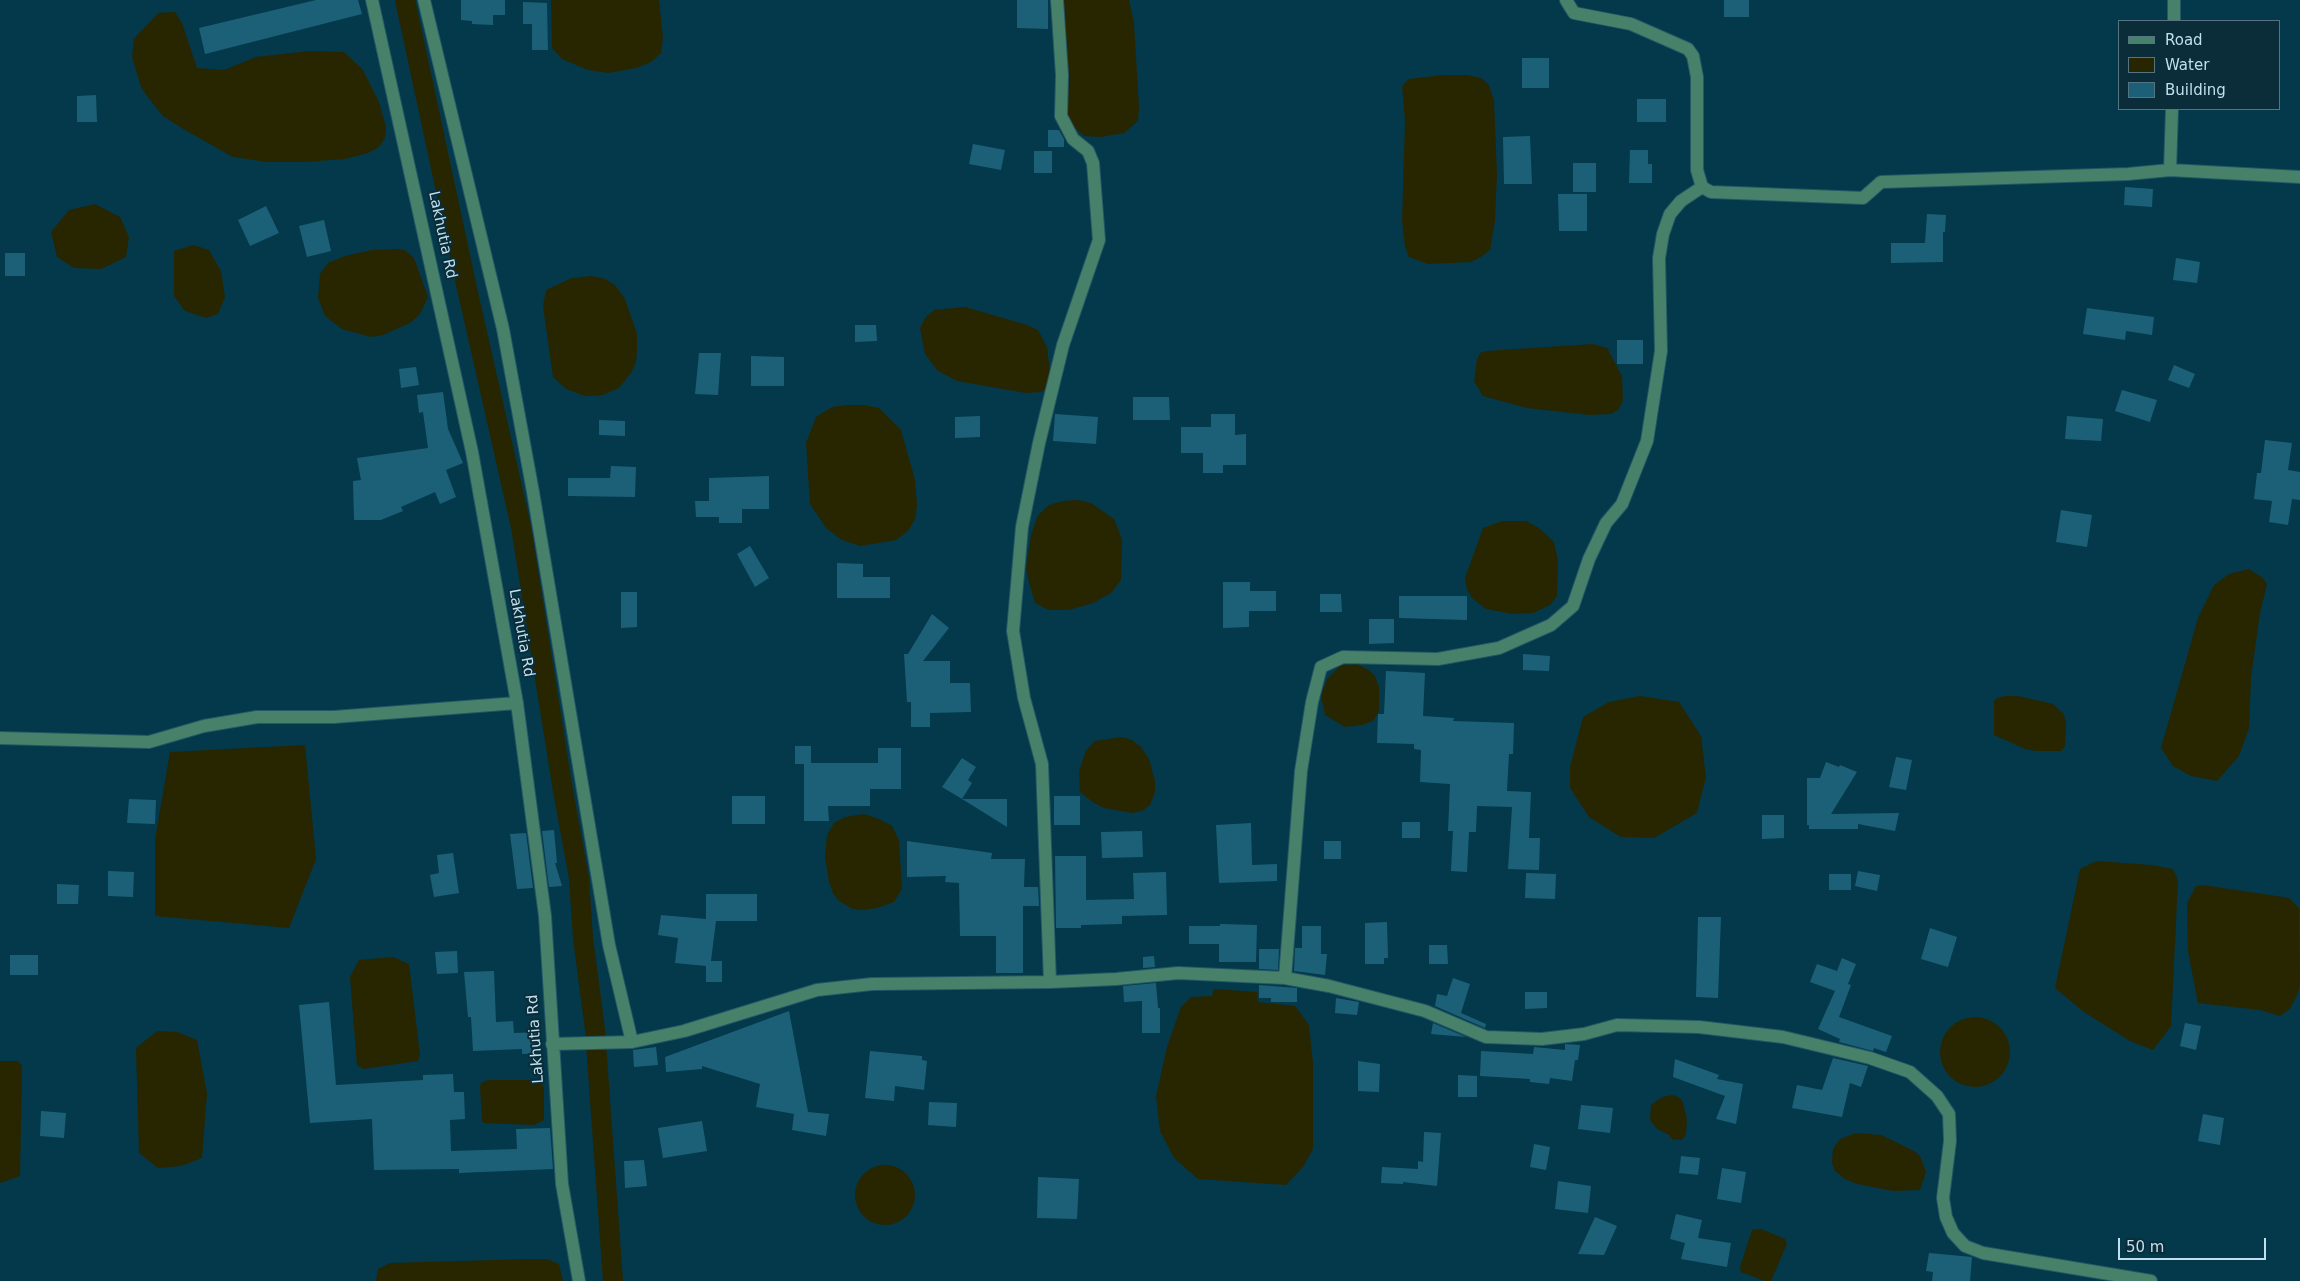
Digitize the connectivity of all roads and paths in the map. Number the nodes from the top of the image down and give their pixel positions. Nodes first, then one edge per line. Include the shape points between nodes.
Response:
1 (372, 0) edge
2 (424, 0) edge
3 (1057, 0) edge
4 (1566, 0) edge
5 (2174, 0) edge
6 (2174, 20) edge
7 (2172, 110) edge
8 (2170, 170) junction
9 (2300, 177) edge
10 (1702, 187) junction
11 (517, 703) junction
12 (0, 738) edge
13 (1285, 978) junction
14 (1050, 982) junction
15 (632, 1042) junction
16 (552, 1044) junction
17 (579, 1281) edge
18 (2151, 1281) edge

1 - 11 street, Lakhutia Rd via 472,452
2 - 15 street via 503,329 608,935
3 - 14 street via 1061,116 1074,139 1088,151 1094,163 1099,240 1063,345 1039,443 1022,527 1013,631 1024,698 1042,764
4 - 10 street via 1574,13 1631,24 1688,49 1693,56 1697,77 1697,170
5 - 6 street
7 - 8 street
8 - 9 street
8 - 10 street via 1880,182 1863,198 1711,192
10 - 13 street via 1681,201 1670,214 1662,234 1661,350 1647,441 1622,504 1606,523 1589,558 1573,606 1551,625 1499,648 1438,659 1343,657 1321,667 1301,771
11 - 12 street via 334,717 257,717 204,726 149,742
11 - 16 street, Lakhutia Rd via 545,916
13 - 14 street via 1178,972
13 - 18 street via 1425,1011 1486,1037 1542,1039 1584,1034 1618,1025 1699,1027 1783,1037 1886,1063 1910,1072 1937,1096 1949,1114 1950,1141 1942,1198 1953,1233 1965,1246 1983,1253
14 - 15 street via 872,984 817,990 684,1031
15 - 16 street
16 - 17 street, Lakhutia Rd via 562,1184

